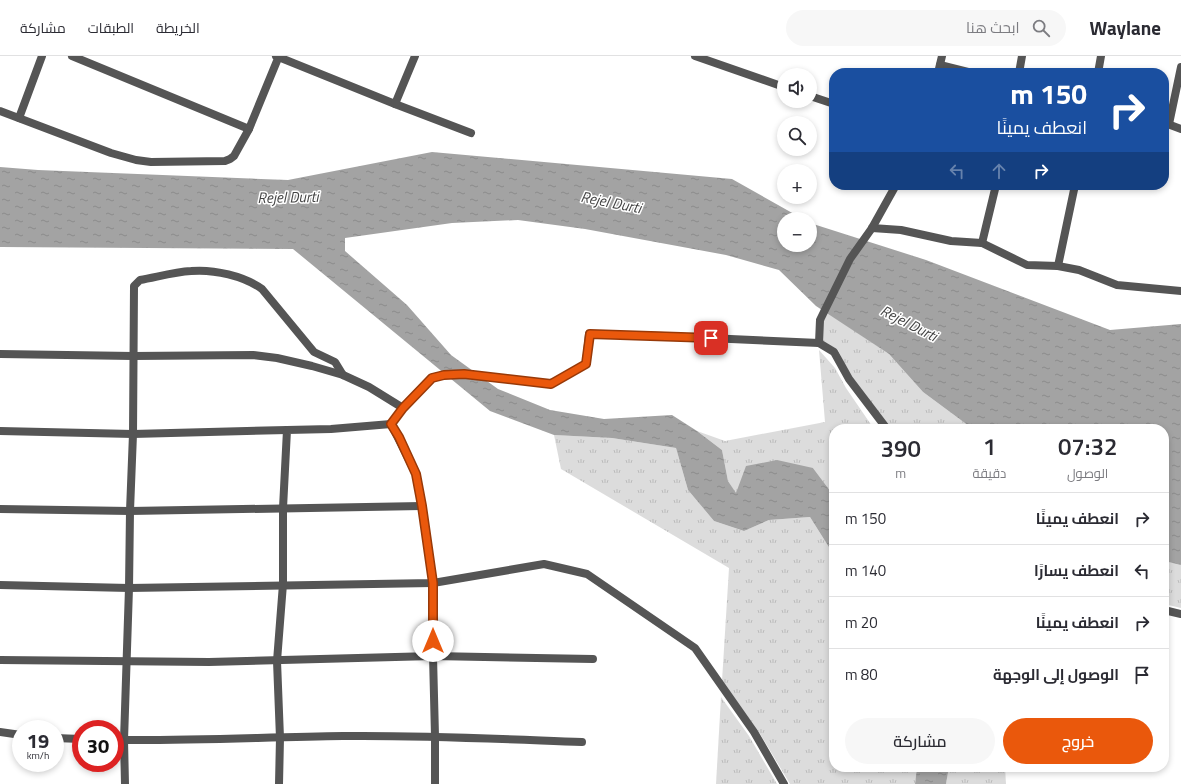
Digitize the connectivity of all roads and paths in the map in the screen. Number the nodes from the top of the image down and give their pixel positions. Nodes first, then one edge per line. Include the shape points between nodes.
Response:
1 (42, 56) edge
2 (72, 56) edge
3 (278, 56) edge
4 (415, 56) edge
5 (695, 56) edge
6 (942, 56) edge
7 (1022, 56) edge
8 (1101, 56) edge
9 (1181, 67) edge
10 (939, 68) edge
11 (1020, 68) edge
12 (1099, 68) edge
13 (777, 85) edge
14 (817, 98) edge
15 (829, 102) edge
16 (395, 104) junction
17 (0, 111) edge
18 (1169, 112) edge
19 (19, 118) junction
20 (1169, 124) edge
21 (249, 129) junction
22 (1181, 129) edge
23 (471, 133) dead end
24 (893, 190) edge
25 (995, 190) edge
26 (1074, 190) edge
27 (872, 228) junction
28 (982, 243) junction
29 (1058, 266) junction
30 (1181, 291) edge
31 (819, 343) junction
32 (0, 354) edge
33 (133, 356) junction
34 (344, 375) junction
35 (403, 408) junction
36 (391, 424) junction
37 (883, 424) edge
38 (0, 430) edge
39 (287, 430) junction
40 (133, 434) junction
41 (422, 506) junction
42 (283, 508) junction
43 (0, 509) edge
44 (130, 510) junction
45 (433, 583) junction
46 (283, 584) junction
47 (0, 585) edge
48 (129, 588) junction
49 (1169, 611) edge
50 (1181, 614) edge
51 (433, 656) junction
52 (593, 658) dead end
53 (0, 660) edge
54 (278, 661) junction
55 (126, 662) junction
56 (0, 732) edge
57 (12, 734) edge
58 (435, 736) junction
59 (280, 738) junction
60 (124, 740) junction
61 (582, 742) dead end
62 (126, 784) edge
63 (279, 784) edge
64 (435, 784) edge
65 (784, 784) edge

1 - 19 street
2 - 21 street
3 - 16 street
3 - 21 street
4 - 16 street
5 - 13 street
6 - 10 street
7 - 11 street
8 - 12 street
9 - 18 street
14 - 15 street
16 - 23 street
17 - 19 street
19 - 21 street via 110,153 151,162 230,160
20 - 22 street
24 - 27 street
25 - 28 street
26 - 29 street
27 - 28 street via 901,230 951,241
27 - 31 street via 850,259 820,320
28 - 29 street via 1028,265
29 - 30 street via 1079,270 1111,284
31 - 35 street via 590,334 586,364 551,384 464,374 444,375 432,378
31 - 37 street via 834,352 849,379
32 - 33 street
33 - 34 street via 253,355 277,358
33 - 34 street via 136,282 192,271 211,271 232,275 254,283 262,289 314,352 335,362
33 - 40 street
34 - 35 street
35 - 36 street
36 - 39 street
36 - 41 street via 416,474
38 - 40 street
39 - 40 street
39 - 42 street
40 - 44 street
41 - 42 street
41 - 45 street
42 - 44 street
42 - 46 street
43 - 44 street
44 - 48 street
45 - 46 street
45 - 51 street
45 - 65 street via 544,564 586,574 695,648 754,732
46 - 48 street
46 - 54 street
47 - 48 street
48 - 55 street
49 - 50 street
51 - 52 street
51 - 54 street
51 - 58 street
53 - 55 street
54 - 55 street
54 - 59 street
55 - 60 street
56 - 57 street
58 - 59 street
58 - 61 street
58 - 64 street
59 - 60 street
59 - 63 street
60 - 62 street

